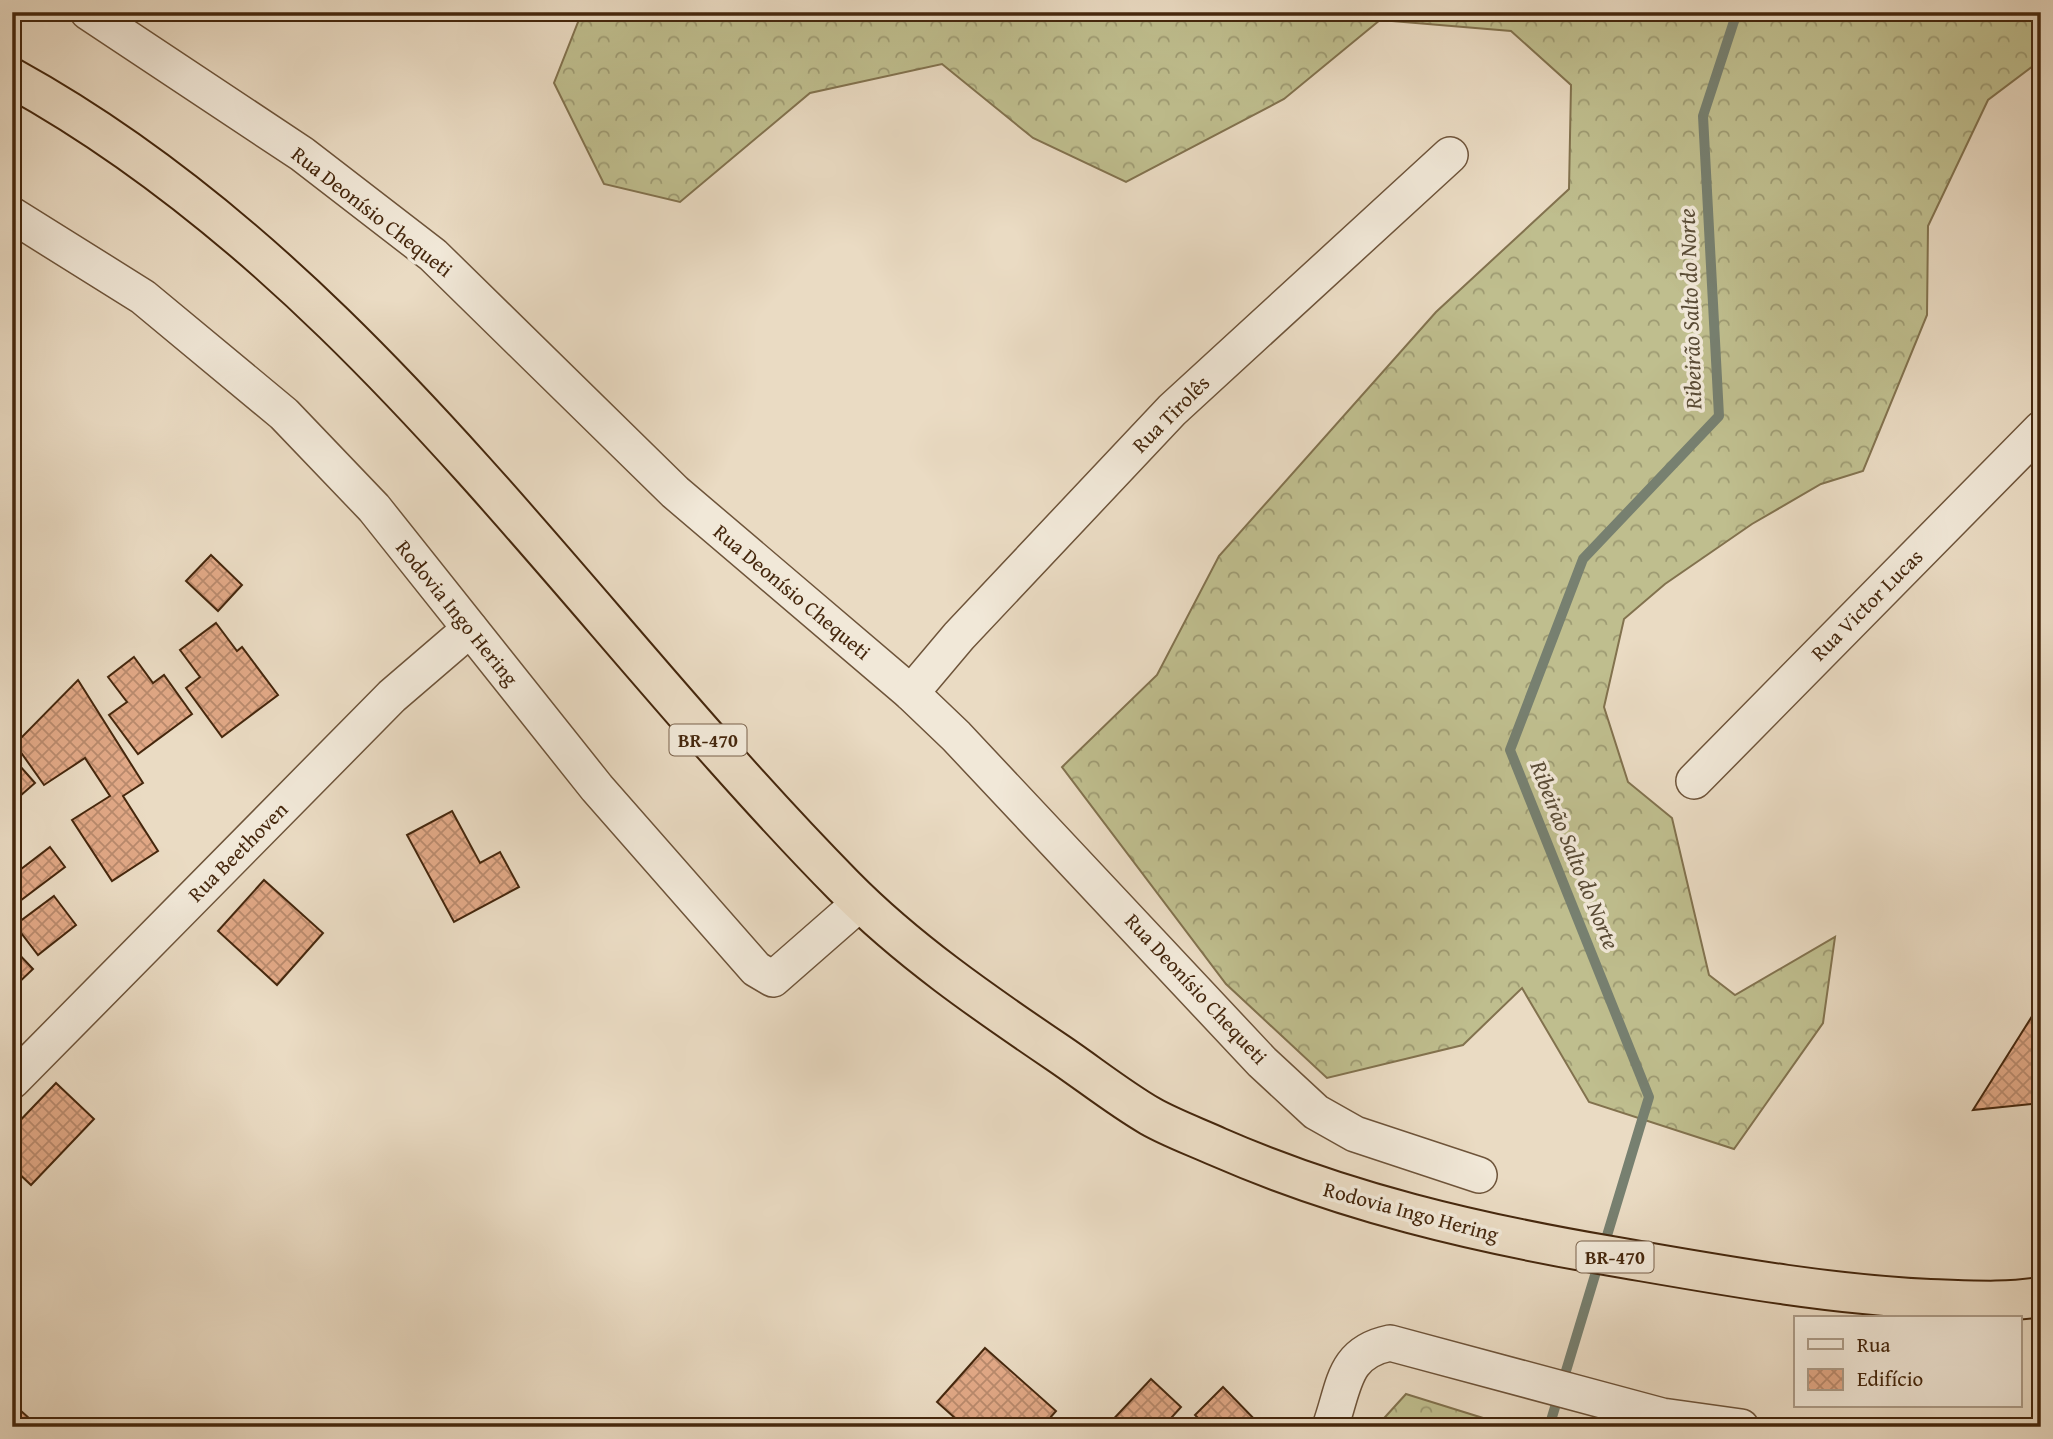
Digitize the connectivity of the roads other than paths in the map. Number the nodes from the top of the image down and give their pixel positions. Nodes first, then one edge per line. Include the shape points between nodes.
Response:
1 (88, 12) edge
2 (12, 78) edge
3 (1450, 155) dead end
4 (12, 215) edge
5 (2041, 429) edge
6 (470, 629) junction
7 (911, 693) junction
8 (1694, 781) dead end
9 (861, 902) junction
10 (12, 1081) edge
11 (1479, 1175) dead end
12 (2041, 1297) edge
13 (1330, 1427) edge
14 (1741, 1427) edge

1 - 7 street, Rua Deonísio Chequeti via 302,154 433,255 675,492
2 - 9 highway, Rodovia Ingo Hering / BR-470 via 137,158 209,213 354,341 521,523 682,712
3 - 7 street, Rua Tirolês via 1172,410
4 - 6 street, Rodovia Ingo Hering via 143,297 284,414 374,508
5 - 8 street, Rua Victor Lucas
6 - 9 street, Rodovia Ingo Hering via 597,788 756,969 773,979
6 - 10 street, Rua Beethoven via 393,696
7 - 11 street, Rua Deonísio Chequeti via 1262,1062 1316,1112 1355,1134
9 - 12 highway, Rodovia Ingo Hering / BR-470 via 946,974 1153,1118 1279,1174 1355,1199 1512,1239 1717,1274 1873,1296 2007,1302
13 - 14 street via 1353,1359 1370,1347 1390,1343 1662,1416

